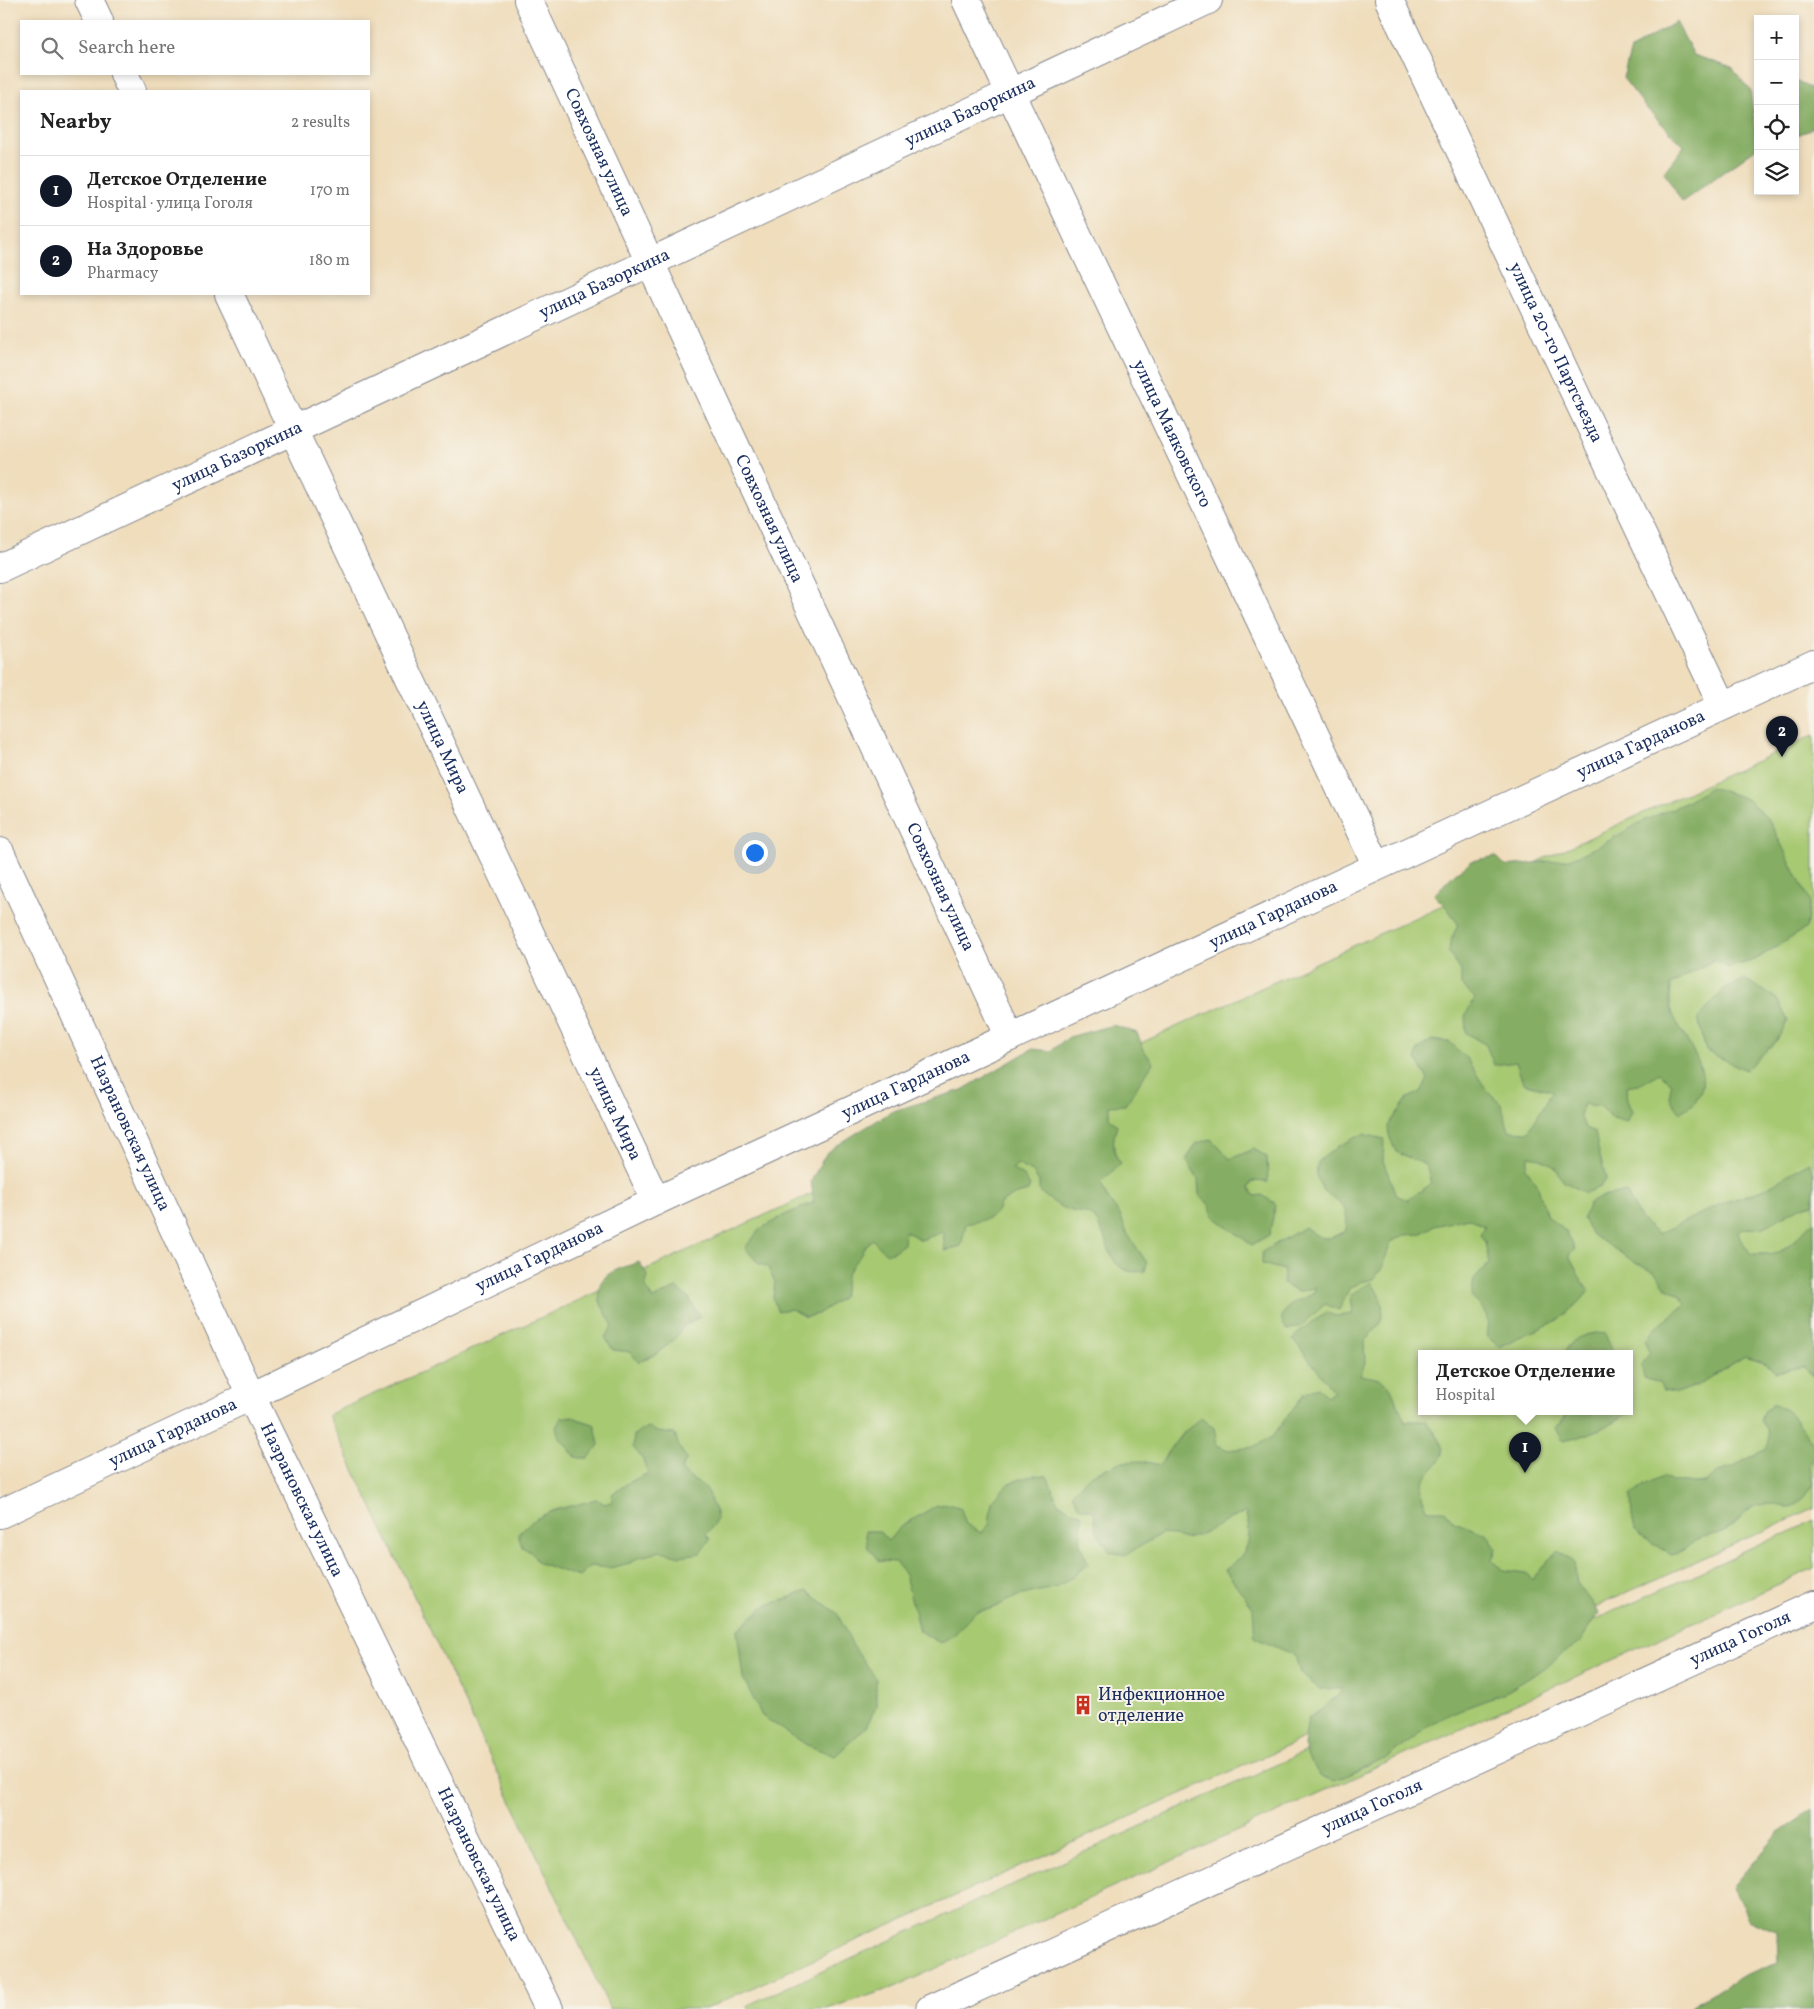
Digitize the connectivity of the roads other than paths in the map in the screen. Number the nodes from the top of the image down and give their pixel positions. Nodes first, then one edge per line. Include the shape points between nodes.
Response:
1 (88, 0) edge
2 (528, 0) edge
3 (966, 0) edge
4 (1208, 0) edge
5 (1389, 0) edge
6 (98, 20) edge
7 (124, 75) edge
8 (132, 90) edge
9 (1010, 93) junction
10 (652, 263) junction
11 (229, 295) edge
12 (294, 431) junction
13 (0, 568) edge
14 (1814, 664) edge
15 (1722, 706) junction
16 (0, 852) edge
17 (1377, 866) junction
18 (1010, 1037) junction
19 (656, 1201) junction
20 (251, 1396) junction
21 (0, 1514) edge
22 (1814, 1605) edge
23 (548, 2009) edge
24 (930, 2009) edge

1 - 6 street
2 - 10 street, Совхозная улица
3 - 9 street, улица Маяковского
4 - 9 street, улица Базоркина
5 - 15 street, улица 20-го Партсъезда
7 - 8 street
9 - 10 street, улица Базоркина
9 - 17 street, улица Маяковского
10 - 12 street, улица Базоркина
10 - 18 street, Совхозная улица
11 - 12 street, улица Мира
12 - 13 street, улица Базоркина
12 - 19 street, улица Мира
14 - 15 street, улица Гарданова
15 - 17 street, улица Гарданова
16 - 20 street, Назрановская улица
17 - 18 street, улица Гарданова
18 - 19 street, улица Гарданова
19 - 20 street, улица Гарданова
20 - 21 street, улица Гарданова
20 - 23 street, Назрановская улица
22 - 24 street, улица Гоголя

